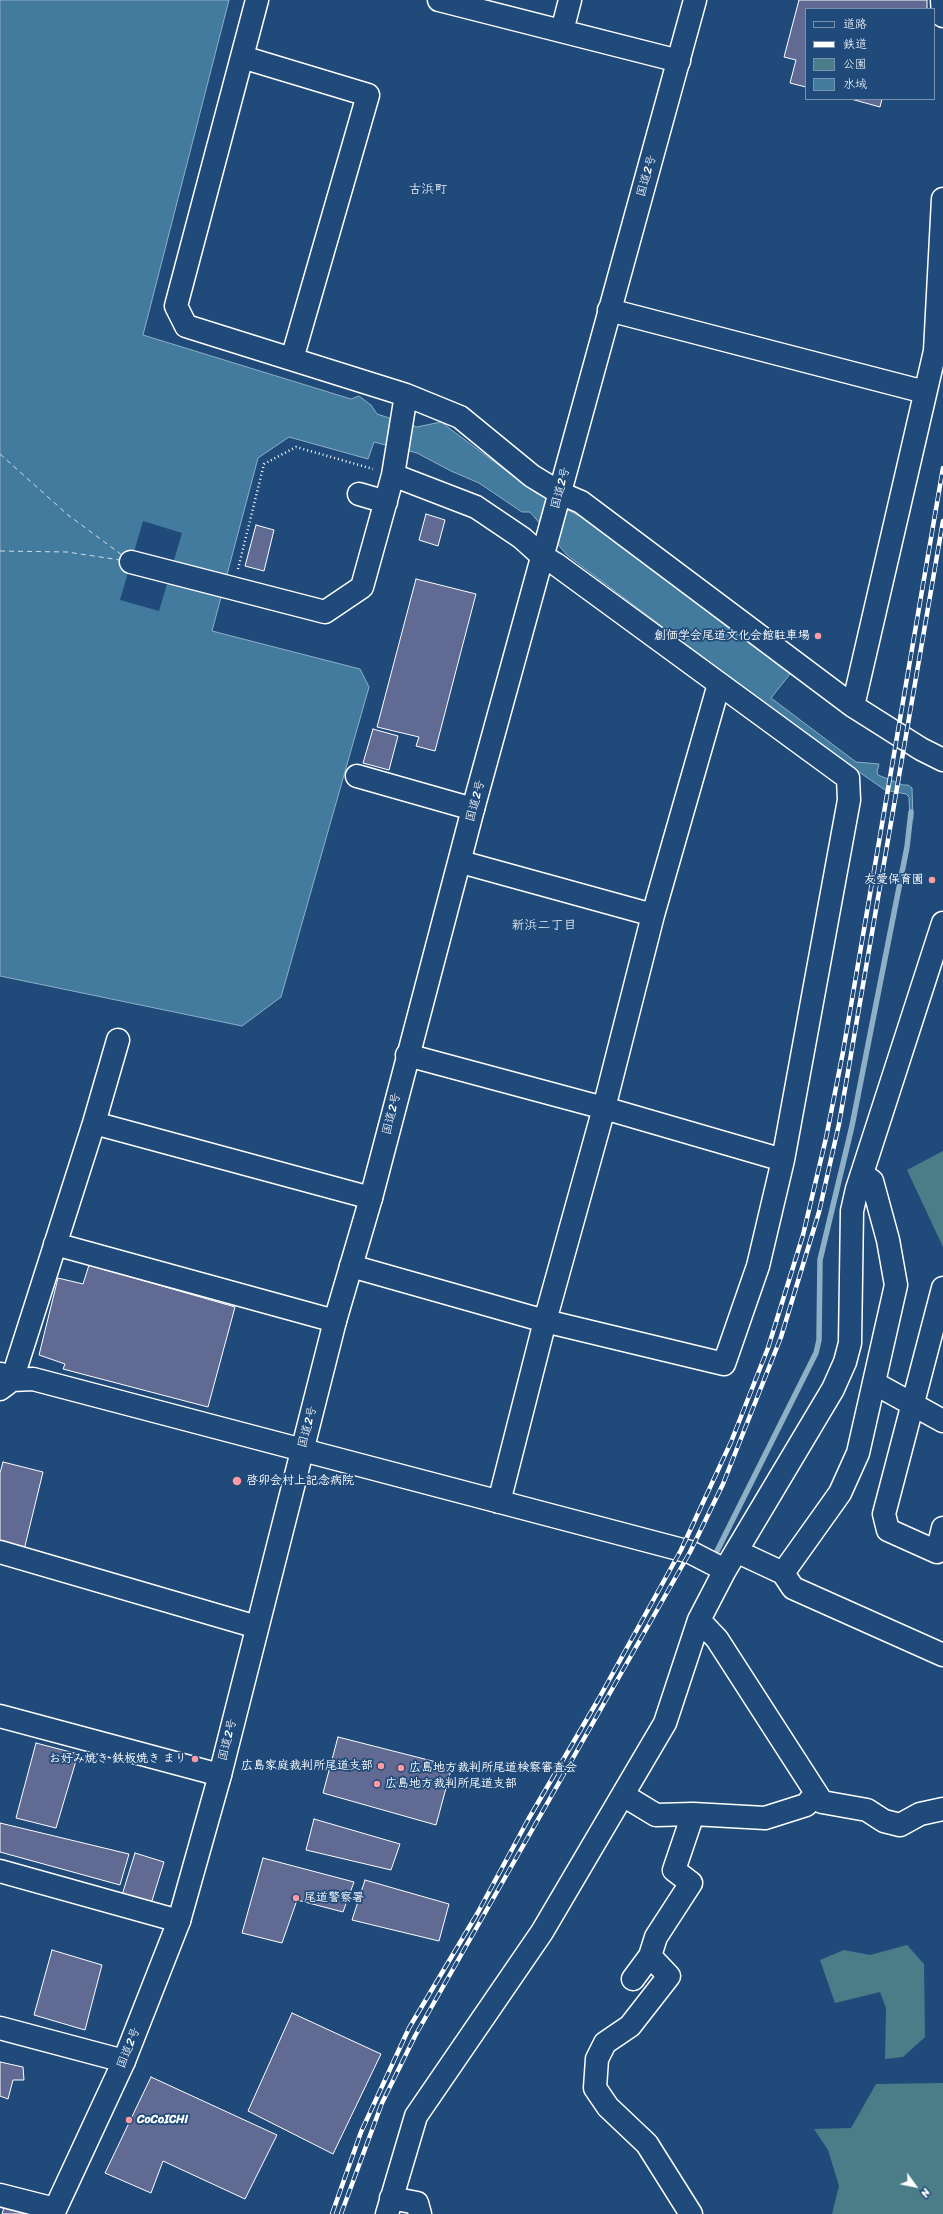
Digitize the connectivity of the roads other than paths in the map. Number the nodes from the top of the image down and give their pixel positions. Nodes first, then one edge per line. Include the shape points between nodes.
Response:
1 (257, 0) edge
2 (439, 0) edge
3 (570, 0) edge
4 (695, 0) edge
5 (942, 0) edge
6 (481, 5) edge
7 (943, 16) edge
8 (562, 31) junction
9 (242, 57) junction
10 (679, 61) junction
11 (943, 199) edge
12 (609, 310) junction
13 (292, 359) junction
14 (925, 392) junction
15 (406, 395) junction
16 (395, 467) junction
17 (359, 494) dead end
18 (558, 499) junction
19 (386, 502) junction
20 (542, 556) junction
21 (131, 562) dead end
22 (719, 684) junction
23 (854, 706) junction
24 (943, 760) edge
25 (357, 776) dead end
26 (473, 809) junction
27 (461, 862) junction
28 (653, 915) junction
29 (943, 924) edge
30 (118, 1040) dead end
31 (407, 1055) junction
32 (604, 1108) junction
33 (94, 1123) junction
34 (783, 1160) junction
35 (862, 1174) junction
36 (371, 1198) junction
37 (55, 1244) junction
38 (351, 1266) junction
39 (943, 1288) edge
40 (335, 1321) junction
41 (545, 1321) junction
42 (4, 1381) edge
43 (874, 1384) junction
44 (913, 1405) junction
45 (943, 1421) edge
46 (302, 1450) junction
47 (499, 1502) junction
48 (943, 1528) edge
49 (0, 1552) edge
50 (738, 1552) junction
51 (725, 1570) junction
52 (783, 1573) junction
53 (698, 1620) junction
54 (257, 1627) junction
55 (943, 1655) edge
56 (0, 1716) edge
57 (220, 1775) junction
58 (816, 1793) junction
59 (623, 1795) junction
60 (943, 1809) edge
61 (693, 1814) junction
62 (0, 1871) edge
63 (179, 1921) junction
64 (650, 1956) junction
65 (633, 1978) dead end
66 (0, 2028) edge
67 (124, 2062) junction
68 (0, 2194) edge
69 (389, 2206) edge
70 (54, 2212) edge
71 (420, 2214) edge
72 (691, 2214) edge

1 - 9 main road
2 - 6 main road
3 - 8 main road
4 - 10 main road, 国道2号
5 - 7 main road
6 - 8 main road
8 - 10 main road
9 - 13 main road via 176,306 186,326
9 - 13 main road via 368,95
10 - 12 main road, 国道2号
11 - 14 main road via 935,351
12 - 14 main road
12 - 18 main road, 国道2号
13 - 15 main road
14 - 23 main road
15 - 16 main road
15 - 18 main road via 460,417
16 - 19 main road
16 - 20 main road via 476,507 522,538
17 - 19 main road
18 - 20 main road, 国道2号
18 - 23 main road via 582,502
19 - 21 main road via 362,587 325,612
20 - 22 main road
20 - 26 main road, 国道2号
22 - 28 main road
22 - 34 main road via 848,778 849,800
23 - 24 main road via 921,749
25 - 26 main road
26 - 27 main road, 国道2号
27 - 28 main road
27 - 31 main road, 国道2号
28 - 32 main road
29 - 35 main road
30 - 33 main road
31 - 32 main road
31 - 36 main road, 国道2号
32 - 34 main road
32 - 41 main road
33 - 36 main road
33 - 37 main road
34 - 41 main road via 758,1266 724,1364
35 - 43 main road via 872,1181 888,1240 896,1285
35 - 50 main road via 852,1211 850,1343 845,1362 833,1389
36 - 38 main road, 国道2号
37 - 40 main road
37 - 42 main road
38 - 40 main road, 国道2号
38 - 41 main road
39 - 44 main road
40 - 46 main road, 国道2号
41 - 47 main road
42 - 46 main road via 34,1379
43 - 44 main road
43 - 52 main road via 858,1453 840,1493
44 - 45 main road
44 - 48 main road via 884,1514 888,1530 937,1552
46 - 47 main road
46 - 54 main road, 国道2号
47 - 51 main road via 690,1552
49 - 54 main road
50 - 51 main road
50 - 52 main road
51 - 53 main road
52 - 55 main road via 793,1588
53 - 58 main road via 717,1639
53 - 59 main road via 665,1723
54 - 57 main road, 国道2号
56 - 57 main road
57 - 63 main road, 国道2号
58 - 60 main road via 822,1802 867,1810 884,1820 900,1825 920,1814
58 - 61 main road via 806,1805 765,1818
59 - 61 main road via 656,1815
59 - 69 main road via 542,1932 416,2116
61 - 64 main road via 674,1870 691,1883 656,1937
62 - 63 main road
63 - 67 main road, 国道2号
64 - 65 main road
64 - 72 main road via 669,1976 630,2026 605,2043 597,2059 595,2088 608,2107 647,2144
66 - 67 main road
67 - 70 main road, 国道2号
68 - 70 main road
69 - 71 main road via 417,2203

